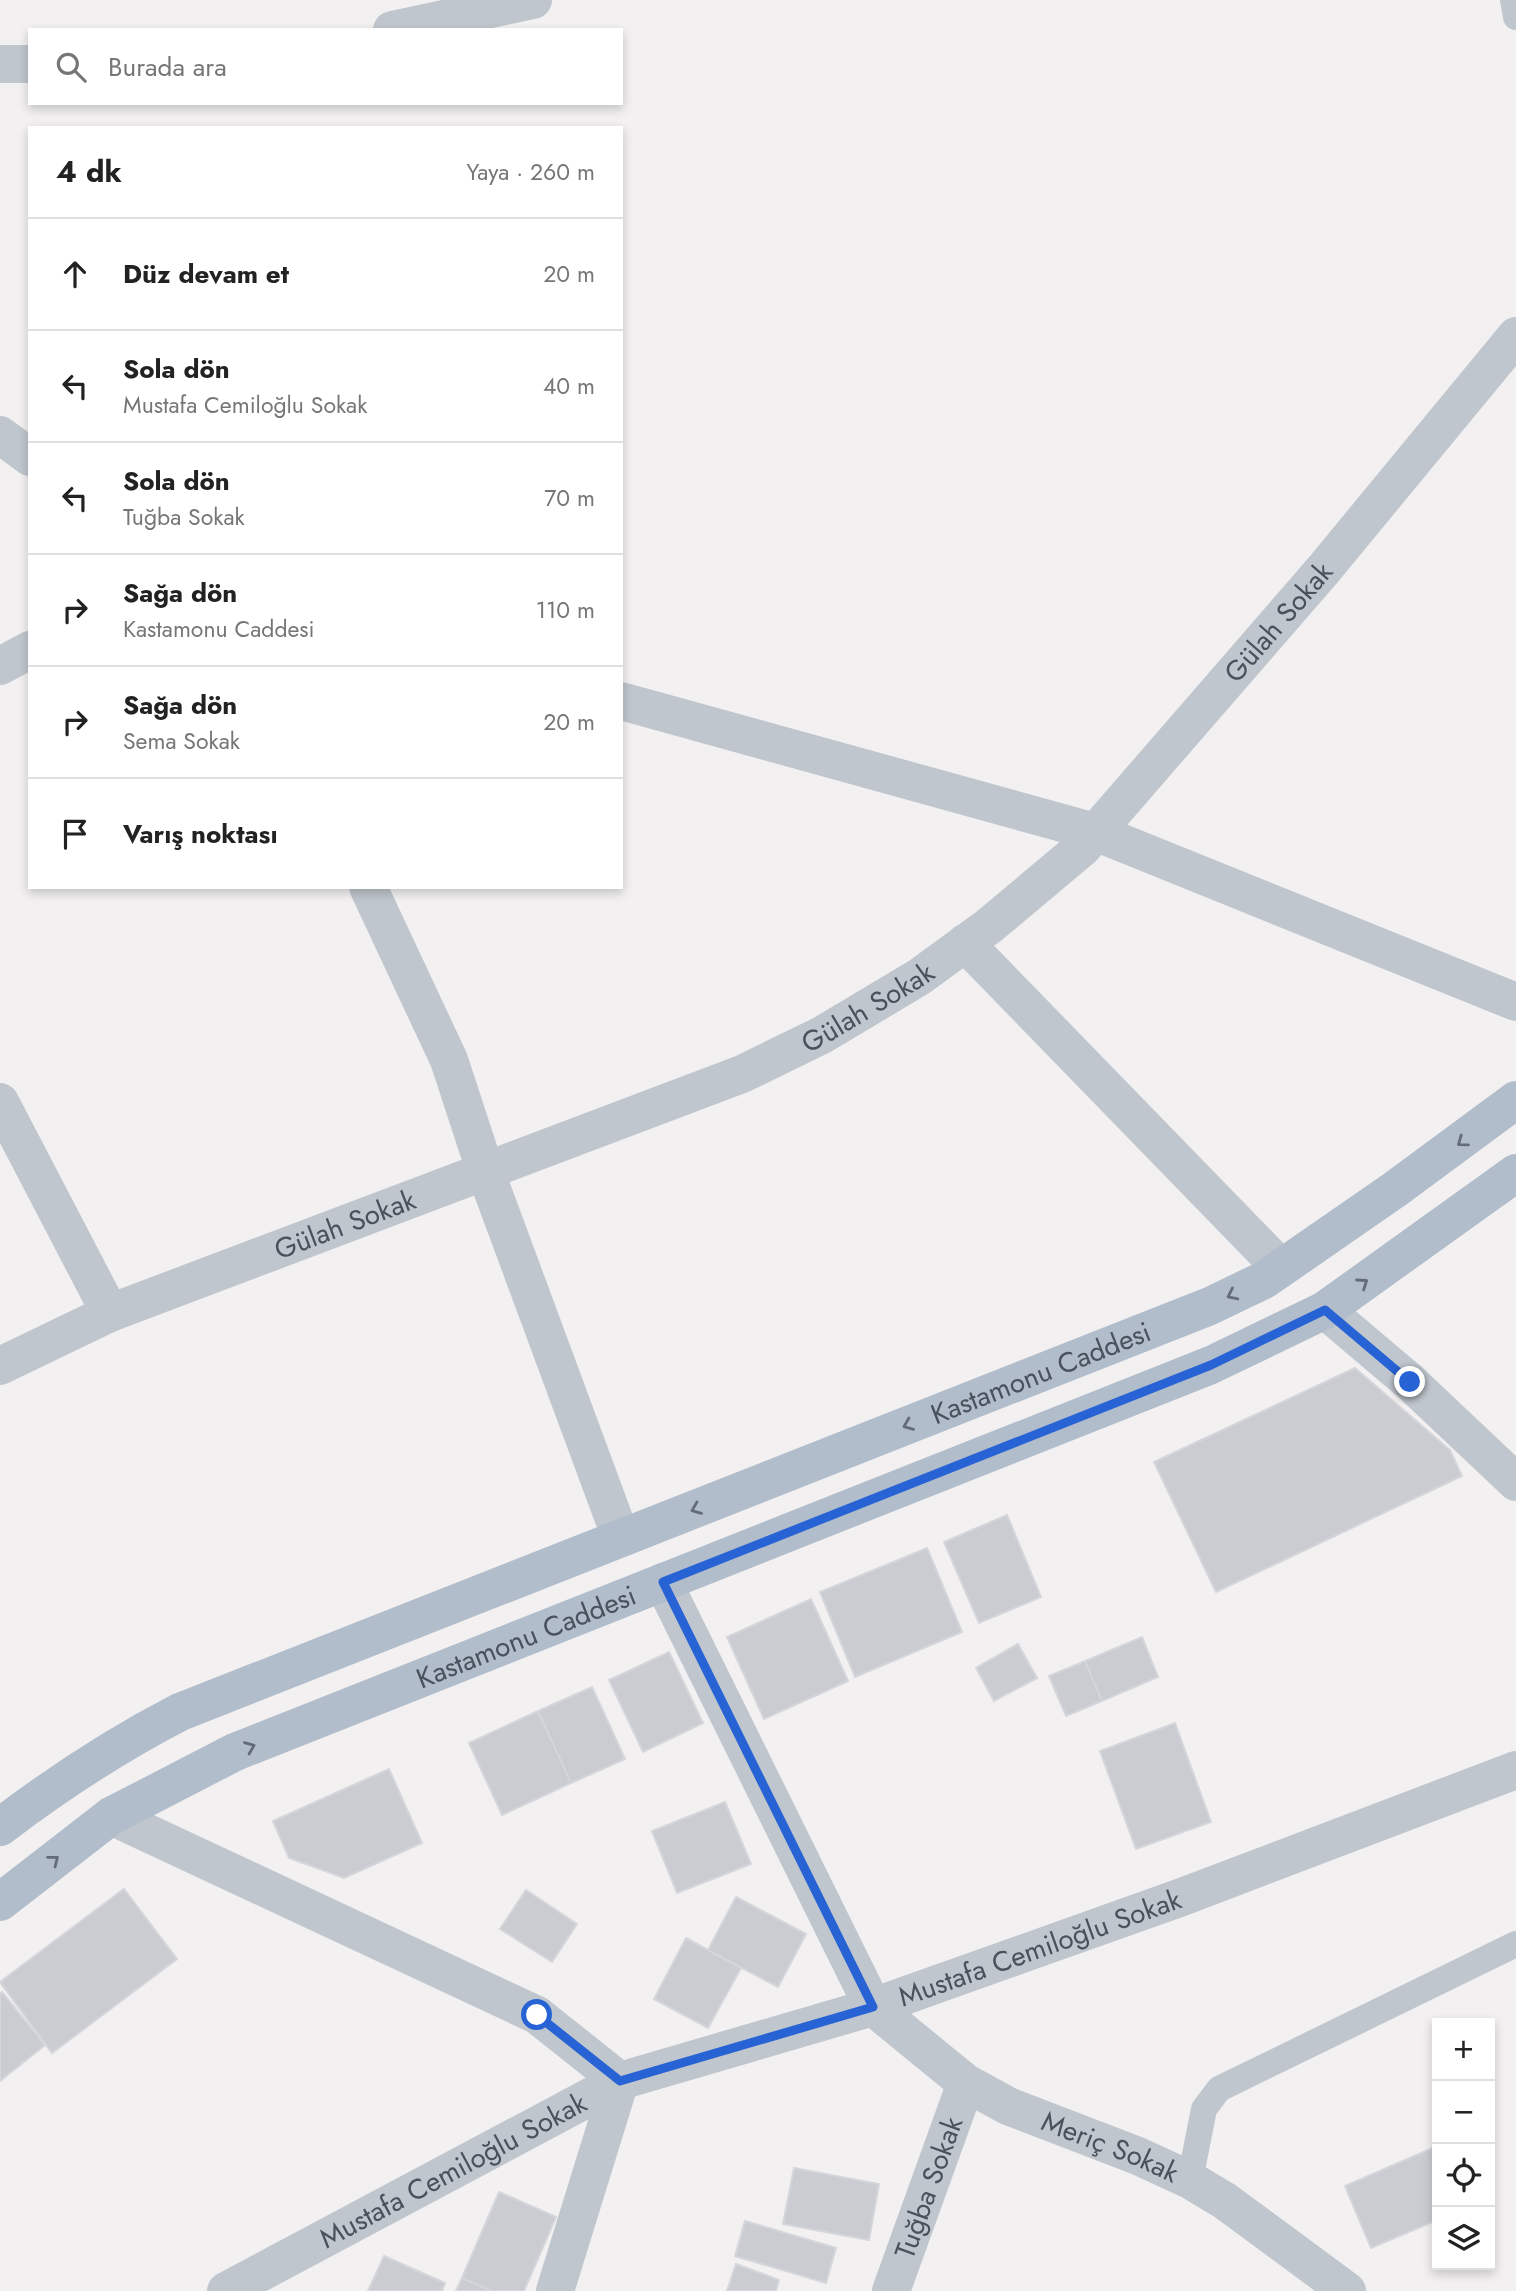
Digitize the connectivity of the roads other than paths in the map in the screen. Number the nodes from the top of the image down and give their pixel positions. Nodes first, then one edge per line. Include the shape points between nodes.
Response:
1 (533, 0) edge
2 (1513, 0) edge
3 (1516, 17) edge
4 (401, 28) edge
5 (0, 64) edge
6 (28, 64) edge
7 (1516, 336) edge
8 (0, 435) edge
9 (28, 456) edge
10 (28, 651) edge
11 (0, 666) edge
12 (623, 702) edge
13 (1095, 832) junction
14 (369, 889) edge
15 (965, 943) junction
16 (1516, 1002) edge
17 (1516, 1100) edge
18 (0, 1102) edge
19 (486, 1173) junction
20 (1516, 1173) edge
21 (1281, 1268) junction
22 (1325, 1310) junction
23 (110, 1313) junction
24 (0, 1366) edge
25 (1516, 1482) edge
26 (621, 1538) junction
27 (663, 1582) junction
28 (1516, 1770) edge
29 (111, 1816) junction
30 (0, 1827) edge
31 (0, 1902) edge
32 (1516, 1944) edge
33 (873, 2007) junction
34 (620, 2081) junction
35 (966, 2083) junction
36 (1190, 2180) junction
37 (226, 2291) edge
38 (555, 2291) edge
39 (891, 2291) edge
40 (1347, 2291) edge

1 - 4 street
2 - 3 lane
5 - 6 street
7 - 13 street, Gülah Sokak via 1324,569
8 - 9 street
10 - 11 street
12 - 13 street
13 - 15 street, Gülah Sokak via 1082,848
13 - 16 street
14 - 19 street via 449,1060
15 - 19 street, Gülah Sokak via 833,1029 742,1074
15 - 21 street
17 -> 21 main road, Kastamonu Caddesi
18 - 23 street
19 - 23 street, Gülah Sokak
19 - 26 street
22 -> 20 main road, Kastamonu Caddesi
21 -> 26 main road, Kastamonu Caddesi via 1210,1306
22 - 25 street
22 - 27 main road, Kastamonu Caddesi via 1211,1365
23 - 24 street, Gülah Sokak
26 - 30 main road, Kastamonu Caddesi via 180,1712 62,1780
29 -> 27 main road, Kastamonu Caddesi via 235,1752
27 - 33 street
28 - 33 street, Mustafa Cemiloğlu Sokak
31 -> 29 main road, Kastamonu Caddesi
29 - 34 street via 537,2015
32 - 36 lane via 1219,2089 1204,2109
33 - 34 street, Mustafa Cemiloğlu Sokak
33 - 35 street, Meriç Sokak
34 - 37 street, Mustafa Cemiloğlu Sokak
34 - 38 street
35 - 36 street, Meriç Sokak via 1008,2106
35 - 39 street, Tuğba Sokak
36 - 40 street, Meriç Sokak

